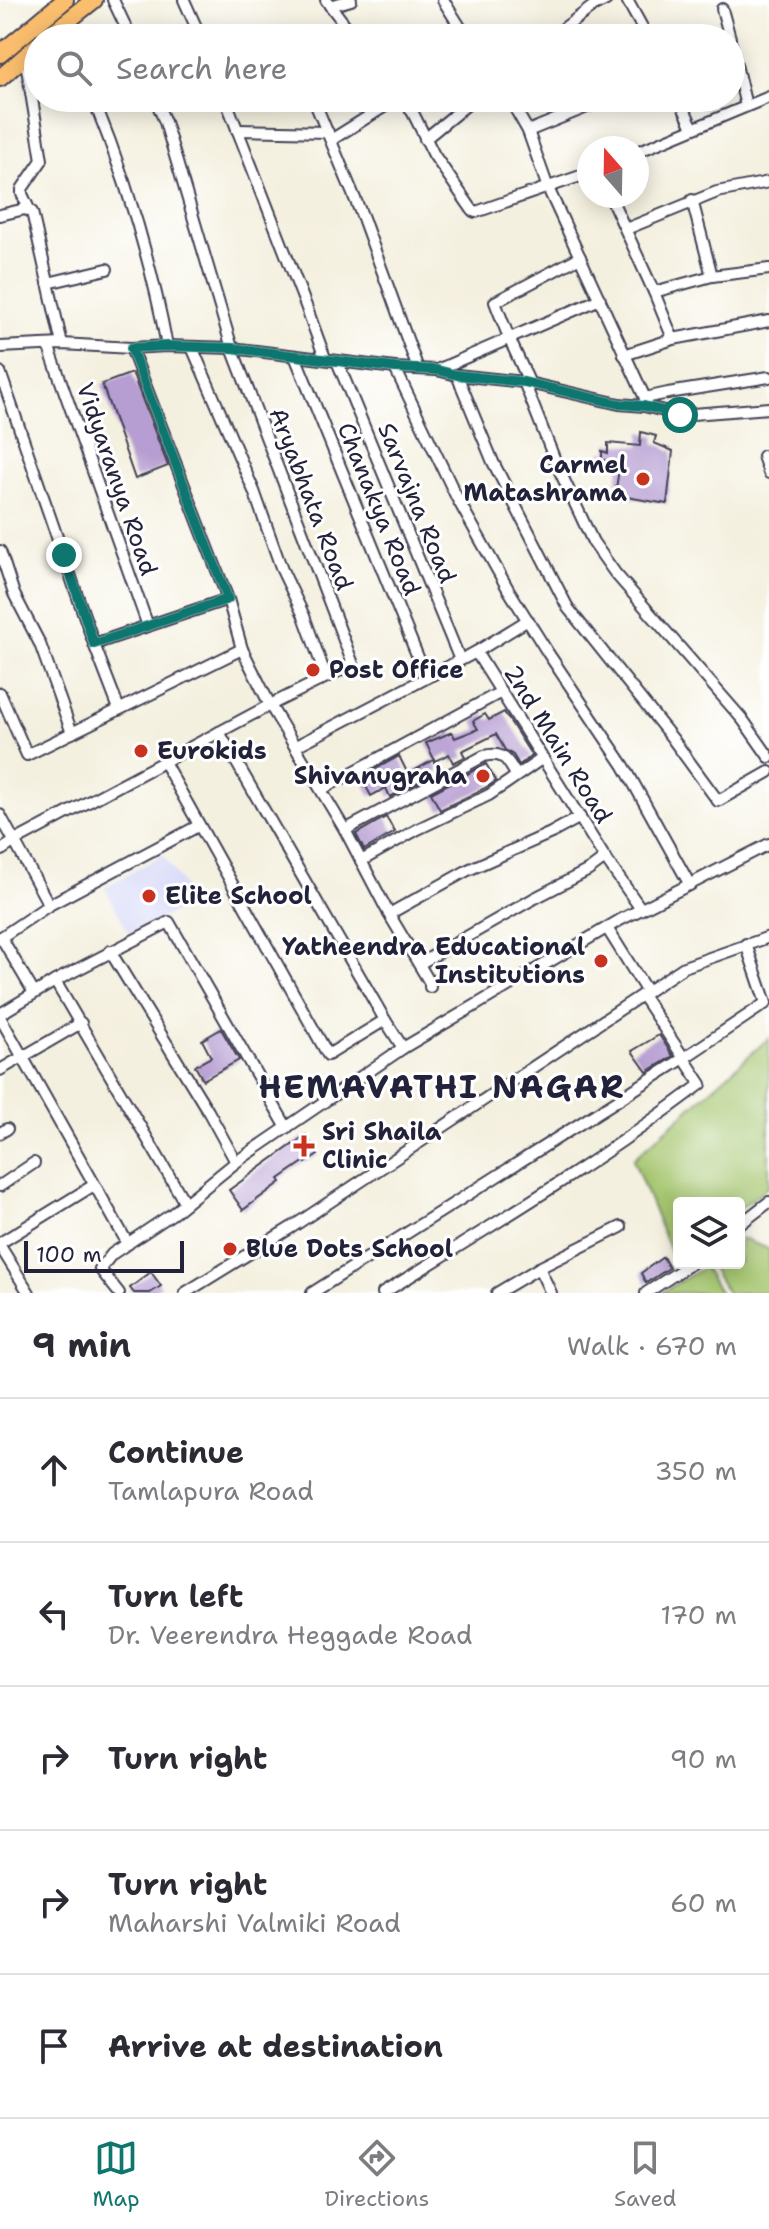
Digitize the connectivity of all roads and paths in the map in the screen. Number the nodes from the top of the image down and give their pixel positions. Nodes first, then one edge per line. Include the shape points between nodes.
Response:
1 (65, 0) edge
2 (94, 0) edge
3 (113, 0) edge
4 (184, 0) edge
5 (351, 0) edge
6 (443, 0) edge
7 (606, 0) edge
8 (627, 0) edge
9 (328, 3) edge
10 (47, 6) edge
11 (722, 9) dead end
12 (29, 24) edge
13 (64, 24) edge
14 (124, 24) edge
15 (195, 24) edge
16 (344, 24) edge
17 (458, 24) edge
18 (570, 24) edge
19 (640, 24) edge
20 (726, 24) edge
21 (24, 29) edge
22 (0, 54) edge
23 (24, 57) edge
24 (0, 78) edge
25 (769, 97) edge
26 (745, 102) edge
27 (746, 106) joint
28 (38, 112) edge
29 (98, 112) edge
30 (161, 112) edge
31 (230, 112) edge
32 (319, 112) edge
33 (374, 112) edge
34 (412, 112) edge
35 (458, 112) edge
36 (517, 112) edge
37 (575, 112) edge
38 (686, 112) edge
39 (732, 112) edge
40 (693, 128) junction
41 (237, 130) junction
42 (528, 131) junction
43 (330, 136) junction
44 (425, 139) junction
45 (649, 147) edge
46 (577, 177) edge
47 (769, 182) edge
48 (548, 188) junction
49 (692, 200) junction
50 (616, 208) edge
51 (29, 209) junction
52 (0, 215) edge
53 (626, 229) junction
54 (580, 257) junction
55 (107, 269) dead end
56 (769, 269) edge
57 (712, 276) junction
58 (48, 283) junction
59 (654, 292) junction
60 (600, 299) junction
61 (769, 321) edge
62 (509, 338) junction
63 (673, 339) junction
64 (62, 344) junction
65 (48, 345) junction
66 (167, 346) junction
67 (0, 347) edge
68 (192, 347) junction
69 (131, 348) junction
70 (232, 348) junction
71 (624, 355) junction
72 (295, 356) junction
73 (325, 358) junction
74 (337, 361) junction
75 (395, 368) junction
76 (418, 369) junction
77 (437, 370) junction
78 (0, 372) edge
79 (457, 375) junction
80 (769, 377) edge
81 (527, 383) junction
82 (645, 402) junction
83 (769, 408) edge
84 (763, 456) dead end
85 (769, 473) edge
86 (0, 551) edge
87 (2, 566) edge
88 (228, 599) junction
89 (528, 620) junction
90 (148, 626) junction
91 (94, 644) junction
92 (242, 649) junction
93 (476, 652) junction
94 (460, 660) junction
95 (326, 677) junction
96 (426, 677) junction
97 (501, 692) junction
98 (0, 693) edge
99 (270, 705) junction
100 (119, 709) junction
101 (219, 732) junction
102 (72, 733) junction
103 (296, 746) junction
104 (769, 757) edge
105 (543, 758) junction
106 (164, 762) junction
107 (769, 772) edge
108 (516, 775) junction
109 (322, 789) junction
110 (0, 815) edge
111 (580, 817) junction
112 (198, 826) junction
113 (345, 830) junction
114 (15, 841) junction
115 (769, 844) edge
116 (0, 851) edge
117 (605, 858) junction
118 (361, 861) junction
119 (690, 885) junction
120 (49, 905) junction
121 (641, 909) junction
122 (389, 914) junction
123 (607, 928) junction
124 (769, 937) edge
125 (1, 938) edge
126 (746, 944) junction
127 (110, 951) junction
128 (419, 964) junction
129 (55, 981) junction
130 (430, 987) dead end
131 (34, 993) junction
132 (645, 993) junction
133 (0, 1015) edge
134 (385, 1020) junction
135 (81, 1023) junction
136 (403, 1048) junction
137 (23, 1055) junction
138 (684, 1058) junction
139 (0, 1070) edge
140 (287, 1128) junction
141 (236, 1162) junction
142 (34, 1163) dead end
143 (94, 1185) junction
144 (0, 1186) edge
145 (769, 1202) edge
146 (185, 1203) junction
147 (745, 1220) edge
148 (621, 1227) dead end
149 (0, 1244) edge
150 (128, 1244) junction
151 (539, 1268) junction
152 (683, 1269) edge
153 (29, 1293) edge
154 (119, 1293) edge
155 (185, 1293) edge
156 (312, 1293) edge
157 (383, 1293) edge
158 (497, 1293) edge
159 (551, 1293) edge
160 (646, 1293) edge

1 - 10 main road
2 - 13 main road
3 - 14 street
4 - 15 street
5 - 9 street
6 - 17 street
7 - 18 street
8 - 19 street
9 - 16 street
10 - 12 main road
11 - 20 street
21 - 22 main road
23 - 24 main road
25 - 27 street
26 - 27 street
28 - 51 street via 42,160 22,189
29 - 66 street via 135,212
30 - 70 street, Aryabhata Road
31 - 41 street
32 - 43 street
33 - 43 street
34 - 44 street
35 - 44 street
36 - 42 street
37 - 42 street
38 - 40 street
39 - 40 street
40 - 45 street
41 - 43 street
41 - 73 street
42 - 48 street
43 - 76 street
44 - 48 street via 473,211
46 - 48 street
47 - 49 street
48 - 54 street
49 - 53 street
49 - 57 street
50 - 53 street
51 - 52 street
51 - 58 street
53 - 59 street
54 - 60 street
54 - 62 street via 495,302
55 - 58 street
56 - 57 street
57 - 59 street
58 - 64 street
59 - 63 street
60 - 62 street
60 - 71 street
61 - 63 street
62 - 77 street
62 - 81 street
63 - 71 street
64 - 65 street
64 - 69 street
65 - 67 street
65 - 90 street, Vidyaranya Road
66 - 68 street
66 - 69 street
68 - 70 street
68 - 95 street
69 - 88 street
70 - 72 street
70 - 95 street, Aryabhata Road via 353,664
71 - 82 street
72 - 73 street
72 - 96 street, Chanakya Road
73 - 74 street
74 - 75 street
74 - 94 street, Sarvajna Road
75 - 76 street
75 - 89 street via 457,498
76 - 77 street
77 - 79 street
78 - 91 street
79 - 81 street
79 - 107 street via 493,462 568,608 718,801
80 - 82 street via 668,393
81 - 82 street via 619,404
81 - 104 street via 593,542
82 - 83 street via 680,415
84 - 85 street
86 - 87 street
87 - 102 street via 40,644
88 - 90 street
88 - 92 street
89 - 93 street
89 - 119 street via 624,766
90 - 91 street
91 - 100 street
92 - 99 street
92 - 100 street
93 - 94 street
93 - 97 street, 2nd Main Road
94 - 96 street
95 - 99 street
96 - 103 street
97 - 105 street, 2nd Main Road
97 - 109 street
98 - 102 street via 27,755
99 - 101 street
99 - 103 street
100 - 102 street
101 - 106 street
101 - 134 street
103 - 109 street
105 - 108 street
105 - 111 street, 2nd Main Road
106 - 112 street
106 - 114 street
108 - 113 street via 500,755 484,756
108 - 118 street via 489,795
109 - 113 street
110 - 114 street
111 - 117 street, 2nd Main Road
111 - 122 street
112 - 120 street
112 - 134 street via 328,1055
113 - 118 street
114 - 116 street
114 - 120 street
115 - 119 street
117 - 121 street, 2nd Main Road
117 - 128 street
118 - 122 street
119 - 121 street
120 - 125 street
121 - 123 street
122 - 128 street
123 - 132 street
123 - 136 street
124 - 126 street
125 - 131 street
126 - 132 street via 684,967
126 - 138 street via 766,1003
127 - 129 street
127 - 140 street via 169,922
127 - 141 street
128 - 130 street
129 - 131 street
129 - 135 street
131 - 133 street
132 - 138 street
132 - 155 street
133 - 137 street
134 - 136 street
135 - 137 street
135 - 146 street
136 - 140 street
137 - 139 street
137 - 143 street
138 - 156 street
138 - 157 street via 701,1084 648,1125
140 - 141 street
141 - 146 street
142 - 144 street
143 - 149 street
143 - 150 street
145 - 147 street
146 - 150 street
148 - 151 street
149 - 153 street
150 - 154 street via 100,1269
151 - 158 street
151 - 159 street
152 - 160 street

